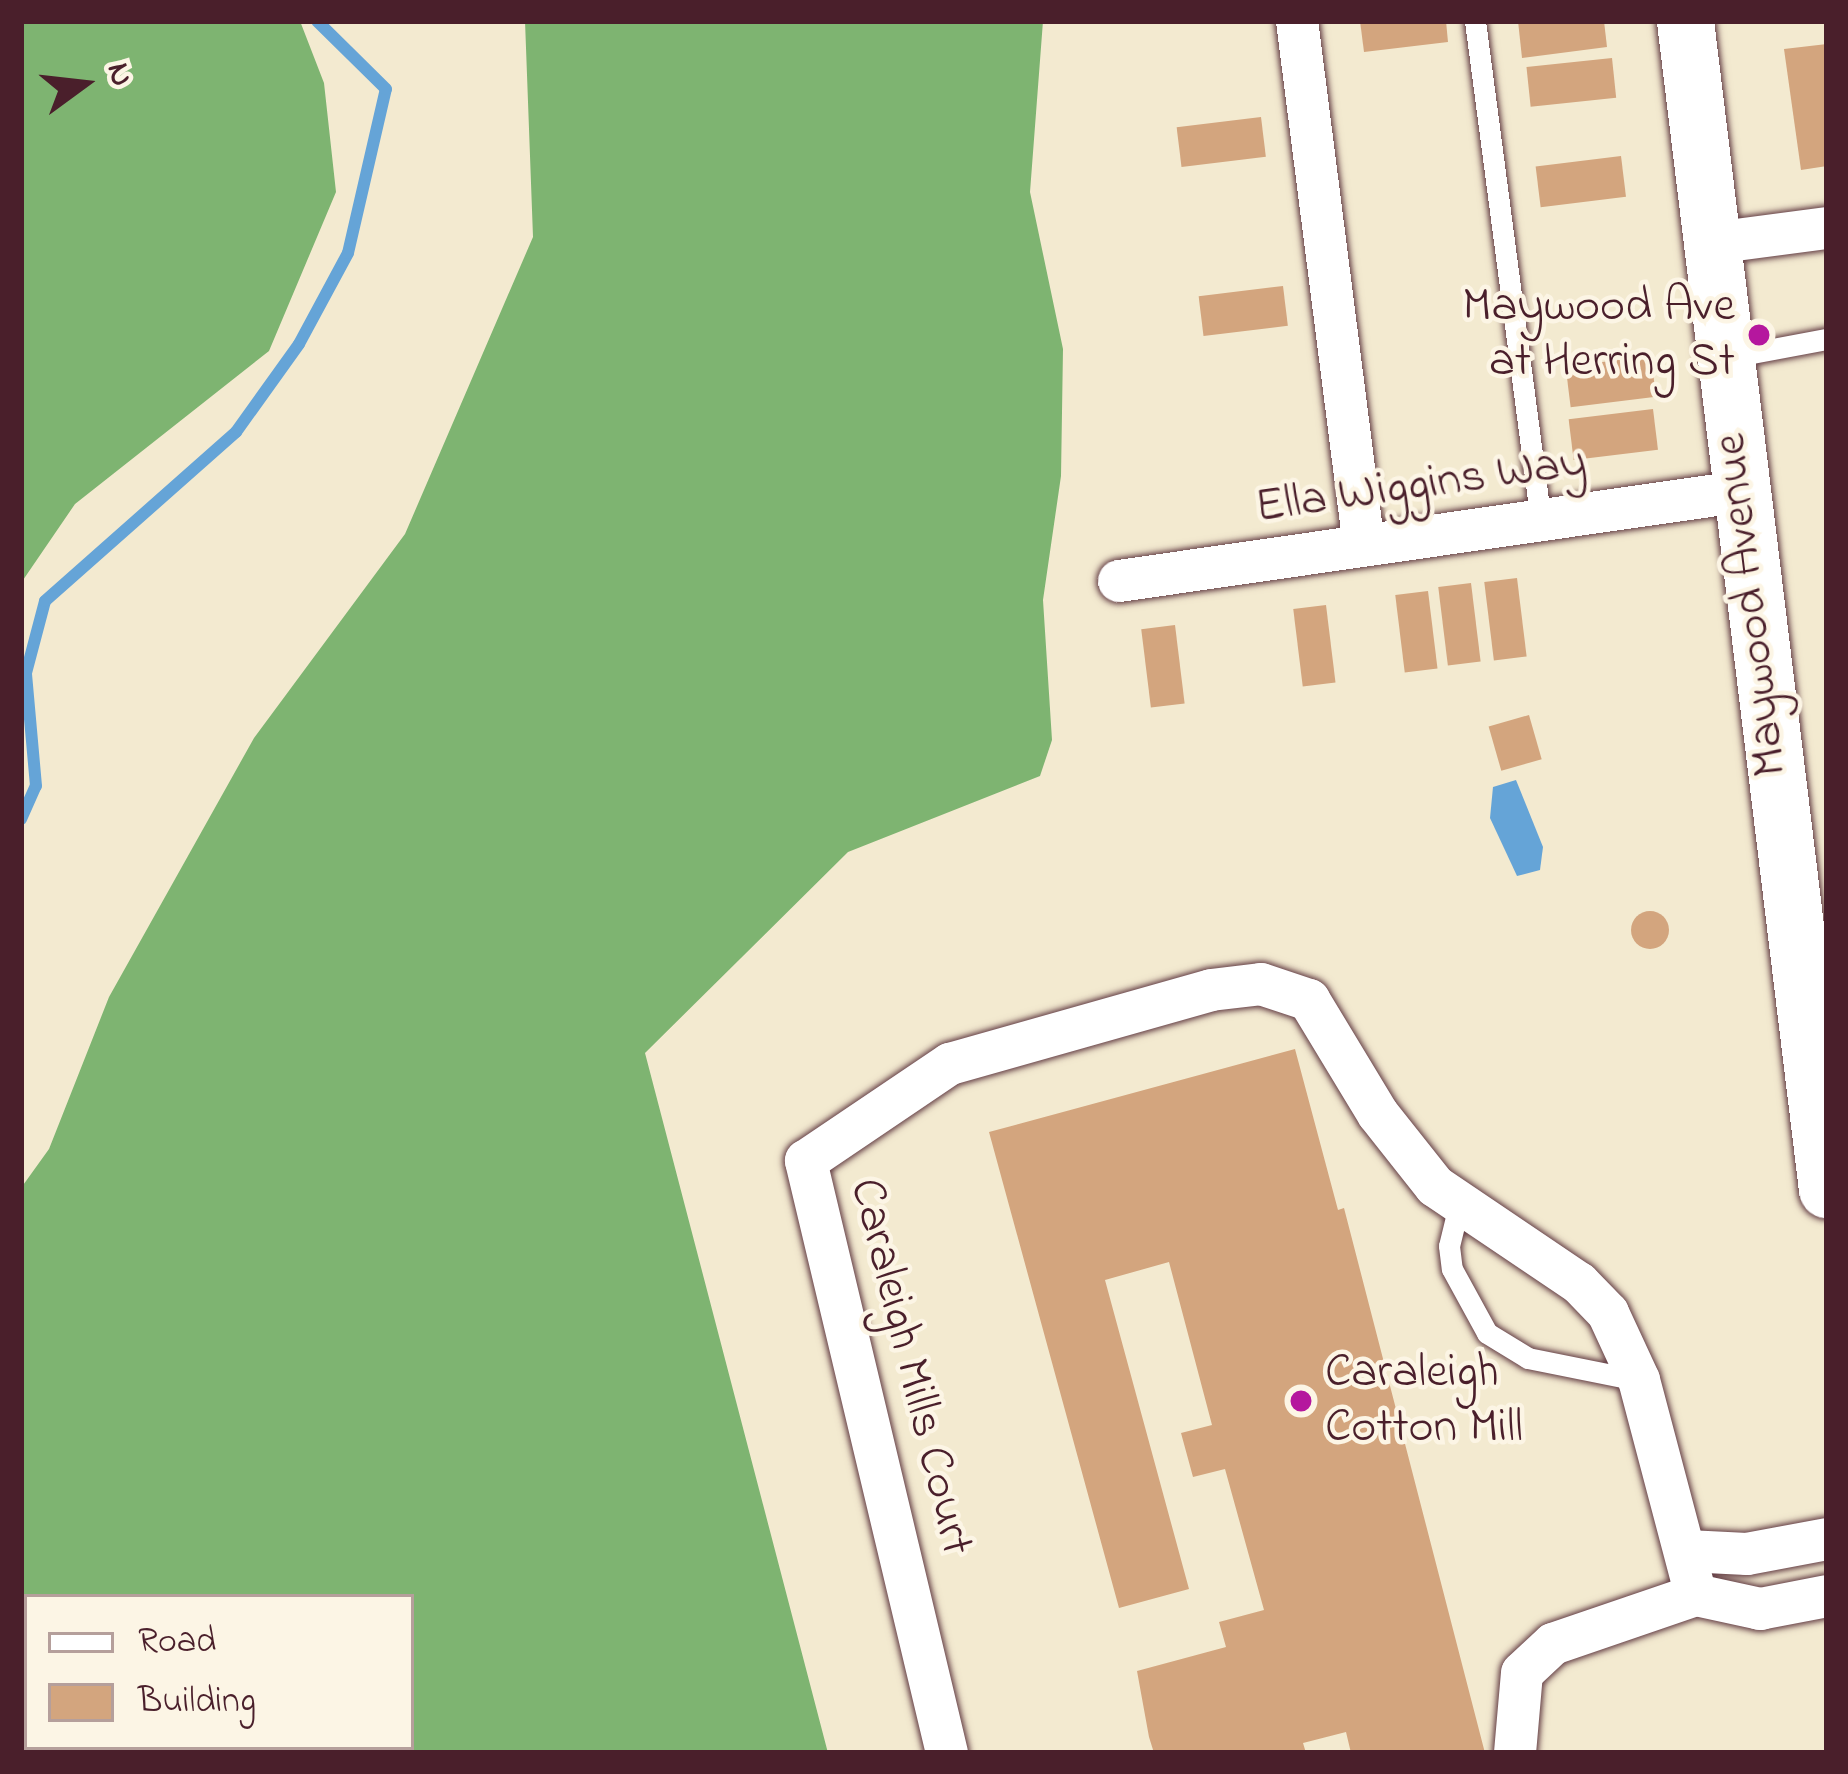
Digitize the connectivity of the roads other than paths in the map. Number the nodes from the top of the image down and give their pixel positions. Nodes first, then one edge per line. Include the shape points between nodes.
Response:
1 (1297, 21) edge
2 (1475, 21) edge
3 (1685, 21) edge
4 (1827, 228) edge
5 (1713, 243) junction
6 (1827, 339) edge
7 (1724, 358) junction
8 (1737, 492) junction
9 (1541, 522) junction
10 (1364, 546) junction
11 (1119, 580) dead end
12 (1827, 1189) edge
13 (1460, 1205) junction
14 (1639, 1380) junction
15 (1827, 1539) edge
16 (1687, 1551) junction
17 (1793, 1581) edge
18 (1696, 1595) junction
19 (947, 1753) edge
20 (1515, 1753) edge

1 - 10 street
2 - 9 lane
3 - 5 main road, Maywood Avenue
4 - 5 street
5 - 7 main road, Maywood Avenue
6 - 7 lane
7 - 8 main road, Maywood Avenue
8 - 9 street, Ella Wiggins Way
8 - 12 main road, Maywood Avenue
9 - 10 street, Ella Wiggins Way
10 - 11 street, Ella Wiggins Way
13 - 14 street, Caraleigh Mills Court via 1579,1283 1608,1313
13 - 14 lane via 1452,1269 1486,1333 1528,1358
13 - 19 street, Caraleigh Mills Court via 1413,1164 1309,1000 1261,984 1211,990 950,1064 806,1161
14 - 16 street, Caraleigh Mills Court
15 - 17 street
16 - 17 street
16 - 18 street, Caraleigh Mills Court
17 - 18 street via 1738,1608
18 - 20 street via 1552,1644 1522,1672

